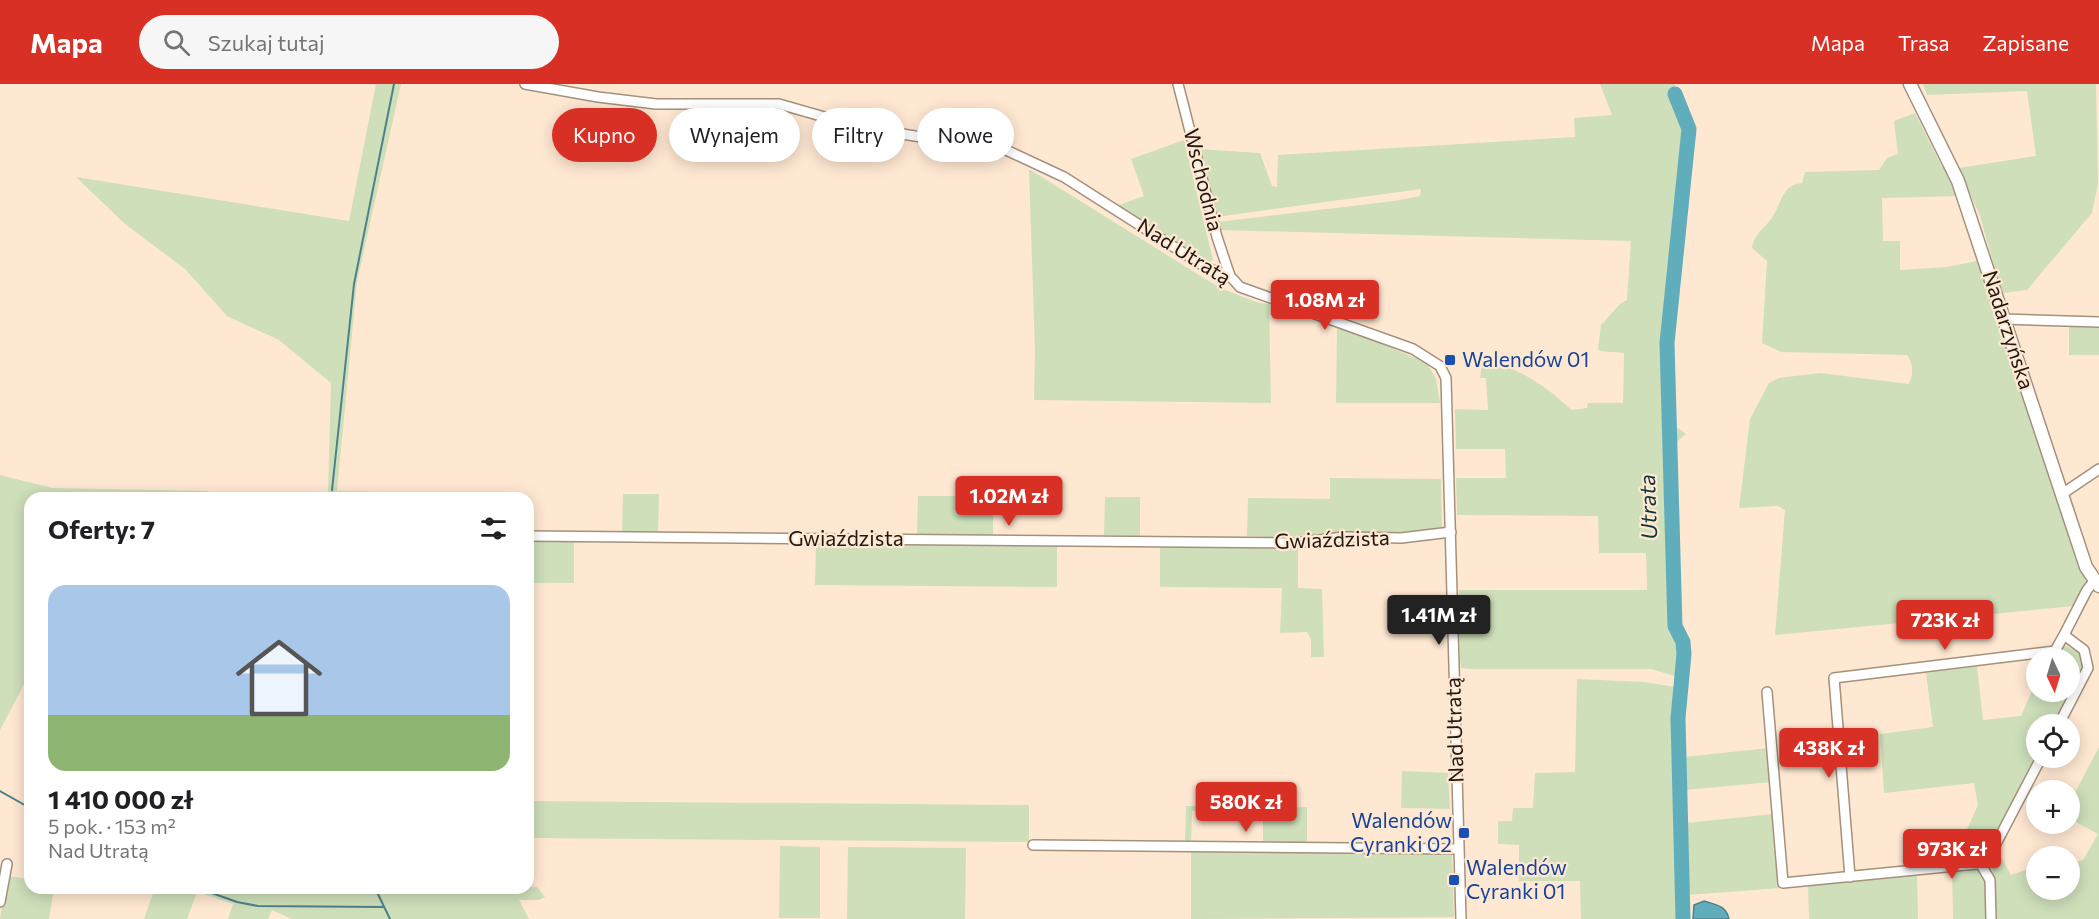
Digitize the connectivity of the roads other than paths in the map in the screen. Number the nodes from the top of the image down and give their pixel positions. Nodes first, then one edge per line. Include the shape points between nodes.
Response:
1 (525, 84) edge
2 (1178, 84) edge
3 (1910, 84) edge
4 (1230, 276) junction
5 (2004, 319) junction
6 (2099, 322) edge
7 (2099, 469) edge
8 (2062, 494) junction
9 (1451, 532) junction
10 (534, 536) edge
11 (2097, 583) edge
12 (2064, 635) junction
13 (1767, 692) dead end
14 (2064, 714) edge
15 (2036, 768) edge
16 (1033, 845) dead end
17 (1459, 849) junction
18 (1980, 863) junction
19 (7, 864) dead end
20 (1850, 877) junction
21 (0, 902) edge
22 (1461, 919) edge
23 (1991, 919) edge

1 - 4 street, Nad Utratą via 656,104 779,104 863,128 1006,150 1064,177 1207,268
2 - 4 street, Wschodnia
3 - 5 street, Nadarzyńska via 1958,181
4 - 9 street, Nad Utratą via 1240,287 1413,349 1440,366 1446,378
5 - 6 street
5 - 8 street, Nadarzyńska
7 - 8 street
8 - 11 street, Nadarzyńska via 2086,567
9 - 10 street, Gwiaździsta via 1294,543
9 - 17 street, Nad Utratą
11 - 12 street via 2087,590
12 - 14 street via 2084,650 2088,668
12 - 20 street via 2055,651 1834,678
13 - 20 street via 1783,883
15 - 18 street via 1991,858
16 - 17 street
17 - 22 street, Nad Utratą
18 - 20 street
18 - 23 street via 1990,880
19 - 21 street

